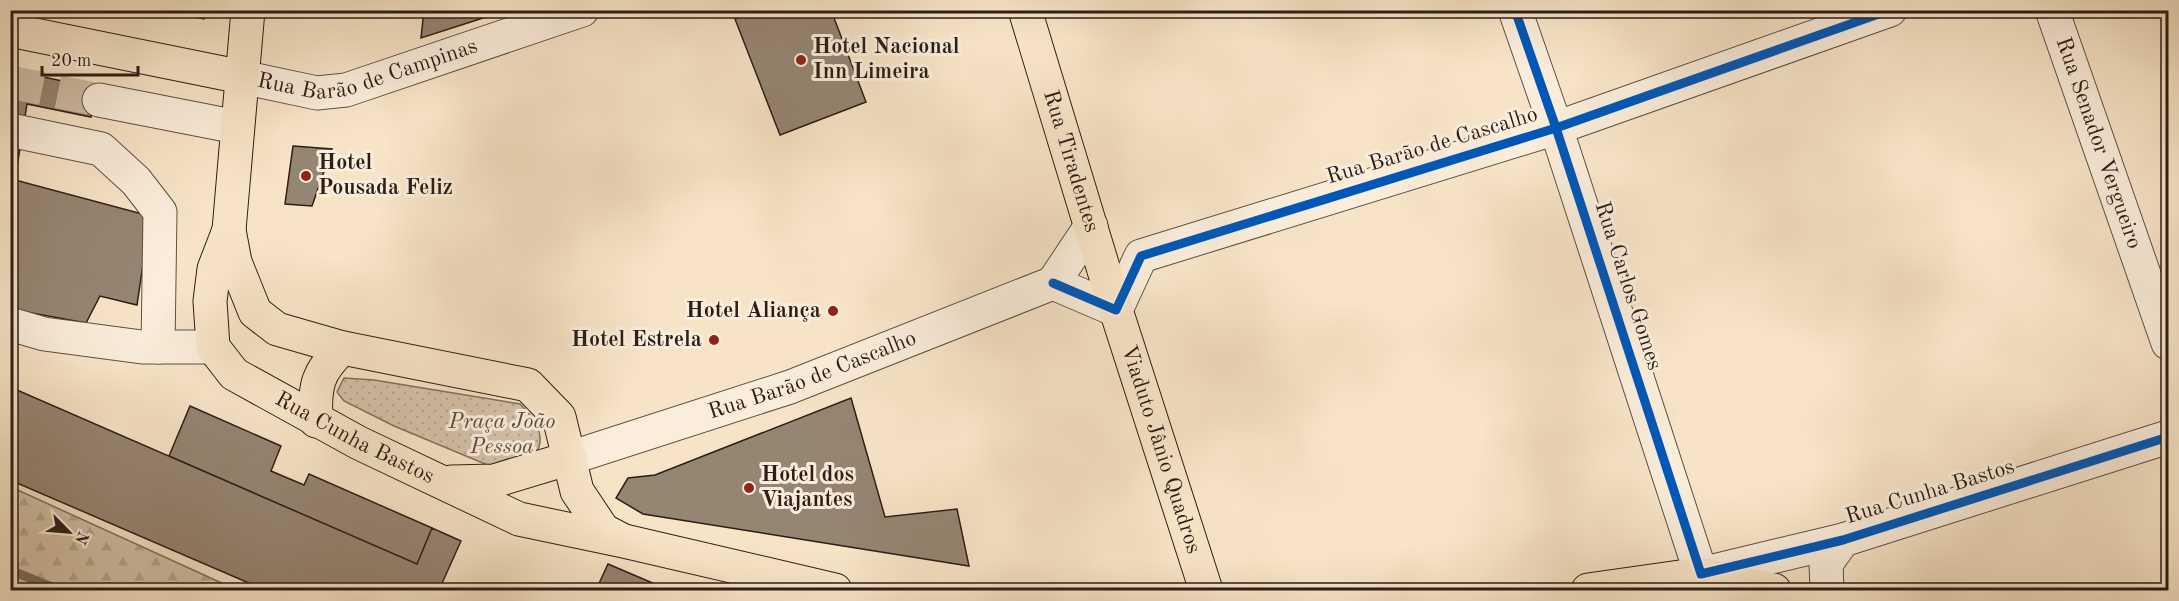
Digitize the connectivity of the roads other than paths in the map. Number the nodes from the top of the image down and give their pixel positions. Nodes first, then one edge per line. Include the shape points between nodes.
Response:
1 (248, 10) edge
2 (582, 10) edge
3 (1025, 10) edge
4 (1515, 10) edge
5 (1890, 10) edge
6 (2052, 10) edge
7 (10, 30) edge
8 (242, 77) junction
9 (99, 100) tunnel mouth
10 (237, 127) junction
11 (1556, 128) junction
12 (10, 130) edge
13 (1091, 226) junction
14 (229, 230) junction
15 (1053, 283) junction
16 (1116, 310) junction
17 (10, 324) edge
18 (2169, 343) edge
19 (150, 347) junction
20 (213, 347) junction
21 (343, 348) junction
22 (316, 422) junction
23 (2169, 437) edge
24 (570, 458) junction
25 (443, 482) junction
26 (1843, 540) junction
27 (624, 541) junction
28 (1701, 574) junction
29 (835, 591) edge
30 (1206, 591) edge
31 (1588, 591) edge
32 (1774, 591) edge
33 (1827, 591) edge

1 - 8 main road, Rua Cunha Bastos
2 - 8 street, Rua Barão de Campinas via 346,90 317,93
3 - 13 main road, Rua Tiradentes
4 - 11 street, Rua Carlos Gomes
5 - 11 street, Rua Barão de Cascalho
6 - 18 street, Rua Senador Vergueiro
7 - 8 main road, Rua Barão de Campinas
8 - 10 main road, Rua Cunha Bastos
9 - 10 street
10 - 14 main road, Rua Cunha Bastos
11 - 16 street, Rua Barão de Cascalho via 1141,256
11 - 28 street, Rua Carlos Gomes
12 - 19 street via 101,149 136,181 160,212
13 - 15 street
13 - 16 main road, Rua Tiradentes
14 - 20 main road, Rua Cunha Bastos via 214,269 210,302
14 - 21 main road, Rua Cunha Bastos via 235,262 255,312 277,329
15 - 16 street
15 - 24 street, Rua Barão de Cascalho via 790,387
16 - 30 main road, Viaduto Jânio Quadros
17 - 19 street via 44,334
19 - 20 street
20 - 22 main road, Rua Cunha Bastos via 234,374
21 - 22 main road via 327,362 318,381
21 - 24 main road, Rua Cunha Bastos via 528,386 559,417
22 - 25 main road, Rua Cunha Bastos
23 - 26 street, Rua Cunha Bastos
24 - 25 main road via 494,481
24 - 27 main road, Rua Cunha Bastos via 581,499 603,530
25 - 27 main road, Rua Cunha Bastos via 519,519
26 - 28 street, Rua Cunha Bastos
26 - 33 street via 1826,564
27 - 29 main road, Rua Cunha Bastos
28 - 31 main road, Rua Cunha Bastos
28 - 32 main road

